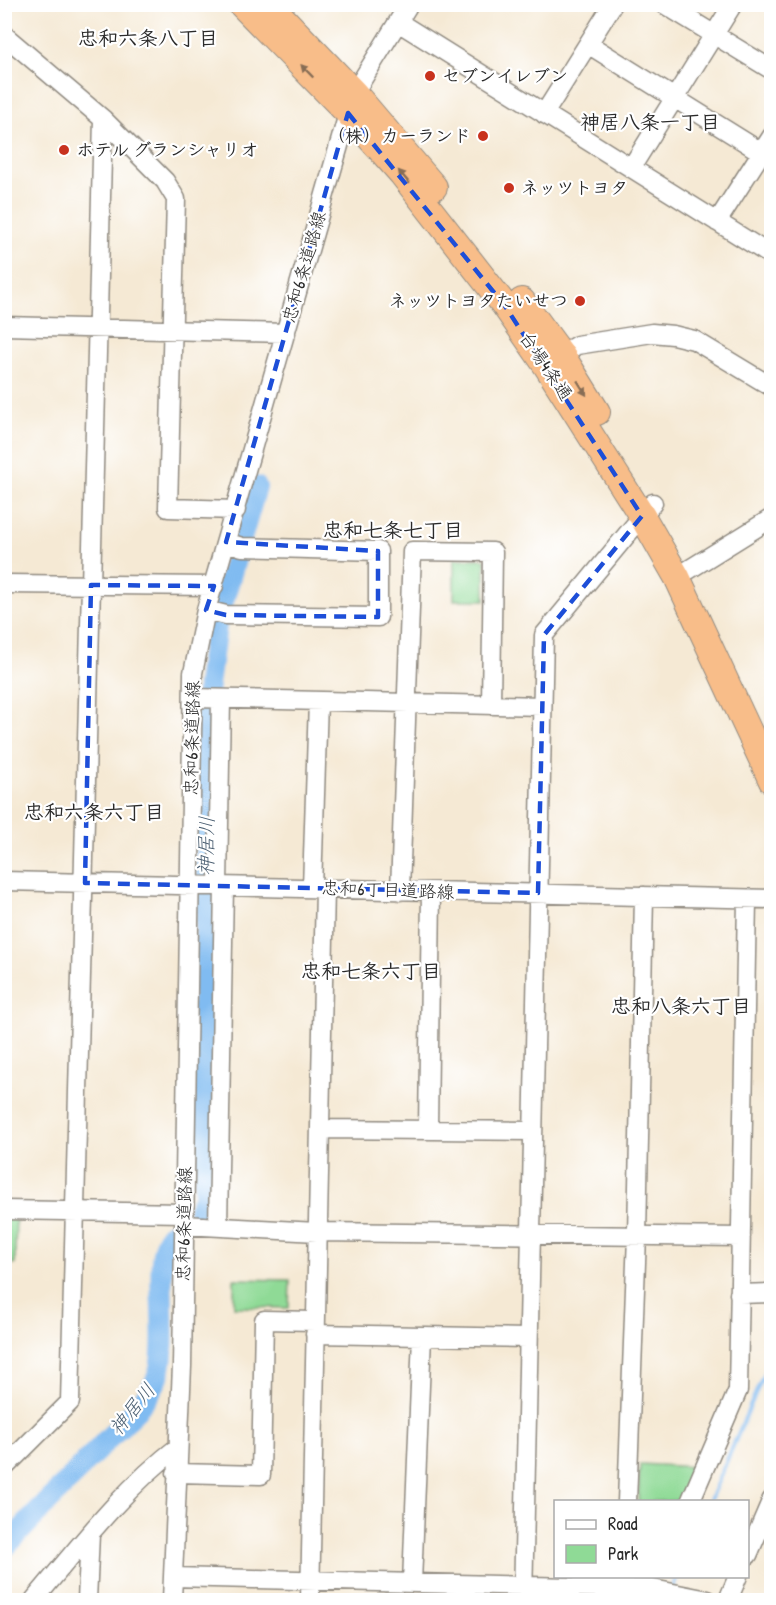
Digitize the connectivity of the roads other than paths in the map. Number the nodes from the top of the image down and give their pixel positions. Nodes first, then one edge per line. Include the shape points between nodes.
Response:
1 (409, 4) edge
2 (613, 4) edge
3 (664, 4) edge
4 (733, 4) edge
5 (255, 7) edge
6 (398, 22) junction
7 (4, 35) edge
8 (714, 35) junction
9 (588, 44) junction
10 (771, 70) edge
11 (675, 98) junction
12 (351, 103) junction
13 (544, 114) junction
14 (103, 119) junction
15 (771, 136) edge
16 (761, 152) junction
17 (631, 168) junction
18 (717, 222) junction
19 (771, 256) edge
20 (4, 326) edge
21 (97, 328) junction
22 (174, 329) junction
23 (286, 333) junction
24 (553, 359) junction
25 (771, 387) edge
26 (647, 509) junction
27 (236, 510) junction
28 (771, 518) edge
29 (234, 544) junction
30 (684, 573) junction
31 (4, 584) edge
32 (91, 585) junction
33 (214, 586) junction
34 (215, 612) junction
35 (208, 699) junction
36 (318, 701) junction
37 (406, 703) junction
38 (491, 705) junction
39 (542, 706) junction
40 (771, 741) edge
41 (771, 781) edge
42 (4, 881) edge
43 (85, 883) junction
44 (210, 886) junction
45 (318, 888) junction
46 (400, 891) junction
47 (431, 892) junction
48 (538, 893) junction
49 (644, 896) junction
50 (771, 899) edge
51 (747, 900) junction
52 (320, 1129) junction
53 (428, 1130) junction
54 (532, 1131) junction
55 (4, 1210) edge
56 (75, 1211) junction
57 (184, 1219) junction
58 (218, 1227) junction
59 (317, 1232) junction
60 (530, 1235) junction
61 (637, 1236) junction
62 (741, 1237) junction
63 (771, 1293) edge
64 (739, 1294) junction
65 (315, 1327) junction
66 (422, 1336) junction
67 (527, 1338) junction
68 (178, 1447) junction
69 (4, 1468) edge
70 (176, 1473) junction
71 (771, 1499) edge
72 (627, 1500) edge
73 (691, 1500) edge
74 (90, 1534) junction
75 (749, 1550) edge
76 (173, 1576) junction
77 (737, 1578) edge
78 (310, 1582) junction
79 (624, 1582) edge
80 (412, 1583) junction
81 (661, 1590) edge
82 (523, 1593) edge
83 (34, 1600) edge
84 (87, 1600) edge
85 (172, 1600) edge
86 (310, 1600) edge
87 (708, 1600) edge
88 (728, 1600) edge

1 - 6 street, 忠和6条道路線
2 - 9 street
3 - 8 street
4 - 8 street
5 - 12 highway, 台場4条通
6 - 12 street, 忠和6条道路線
6 - 13 street
7 - 14 street
8 - 10 street
8 - 11 street
9 - 11 street
9 - 13 street
11 - 16 street
11 - 17 street
12 - 23 street, 忠和6条道路線
12 - 24 highway, 台場4条通 via 402,174
13 - 17 street
14 - 21 street
14 - 22 street via 165,181 176,199
15 - 16 street
16 - 18 street
17 - 18 street
18 - 19 street
20 - 21 street
21 - 22 street
21 - 32 street
22 - 23 street
22 - 27 street via 168,508
23 - 27 street, 忠和6条道路線
24 - 25 street via 577,345 652,333 673,335 694,340
24 - 26 highway, 台場4条通
26 - 30 highway, 台場4条通
26 - 39 street via 544,635
27 - 29 street, 忠和6条道路線
28 - 30 street
29 - 33 street, 忠和6条道路線
29 - 34 street via 378,551 378,617
30 - 40 highway, 台場4条通
30 - 41 highway, 台場4条通
31 - 32 street
32 - 33 street
32 - 43 street
33 - 34 street, 忠和6条道路線
34 - 35 street, 忠和6条道路線 via 193,673
35 - 36 street
35 - 44 street
35 - 44 street, 忠和6条道路線
36 - 37 street
36 - 45 street
37 - 38 street
37 - 38 street via 412,551 493,552
37 - 46 street
38 - 39 street
39 - 48 street
42 - 43 street, 忠和6丁目道路線
43 - 44 street, 忠和6丁目道路線
43 - 56 street
44 - 45 street, 忠和6丁目道路線
44 - 57 street, 忠和6条道路線
44 - 58 street
45 - 46 street, 忠和6丁目道路線
45 - 52 street
46 - 47 street, 忠和6丁目道路線
47 - 48 street, 忠和6丁目道路線
47 - 53 street
48 - 49 street, 忠和6丁目道路線
48 - 54 street
49 - 51 street, 忠和6丁目道路線
49 - 61 street
50 - 51 street, 忠和6丁目道路線
51 - 62 street
52 - 53 street
52 - 59 street
53 - 54 street
54 - 60 street
55 - 56 street
56 - 57 street
56 - 69 street via 70,1402
57 - 58 street
57 - 68 street, 忠和6条道路線
58 - 59 street
59 - 60 street
59 - 65 street
60 - 61 street
60 - 67 street
61 - 62 street
61 - 72 street
62 - 64 street
63 - 64 street
64 - 73 street via 738,1390
65 - 66 street
65 - 70 street via 264,1320 261,1475
65 - 78 street
66 - 67 street
66 - 80 street
67 - 82 street
68 - 70 street, 忠和6条道路線
68 - 74 street
70 - 76 street, 忠和6条道路線
71 - 75 street
74 - 83 street
74 - 84 street
76 - 78 street
76 - 85 street, 忠和6条道路線
77 - 88 street
78 - 80 street
78 - 86 street
79 - 81 street
79 - 82 street
80 - 82 street
81 - 87 street

